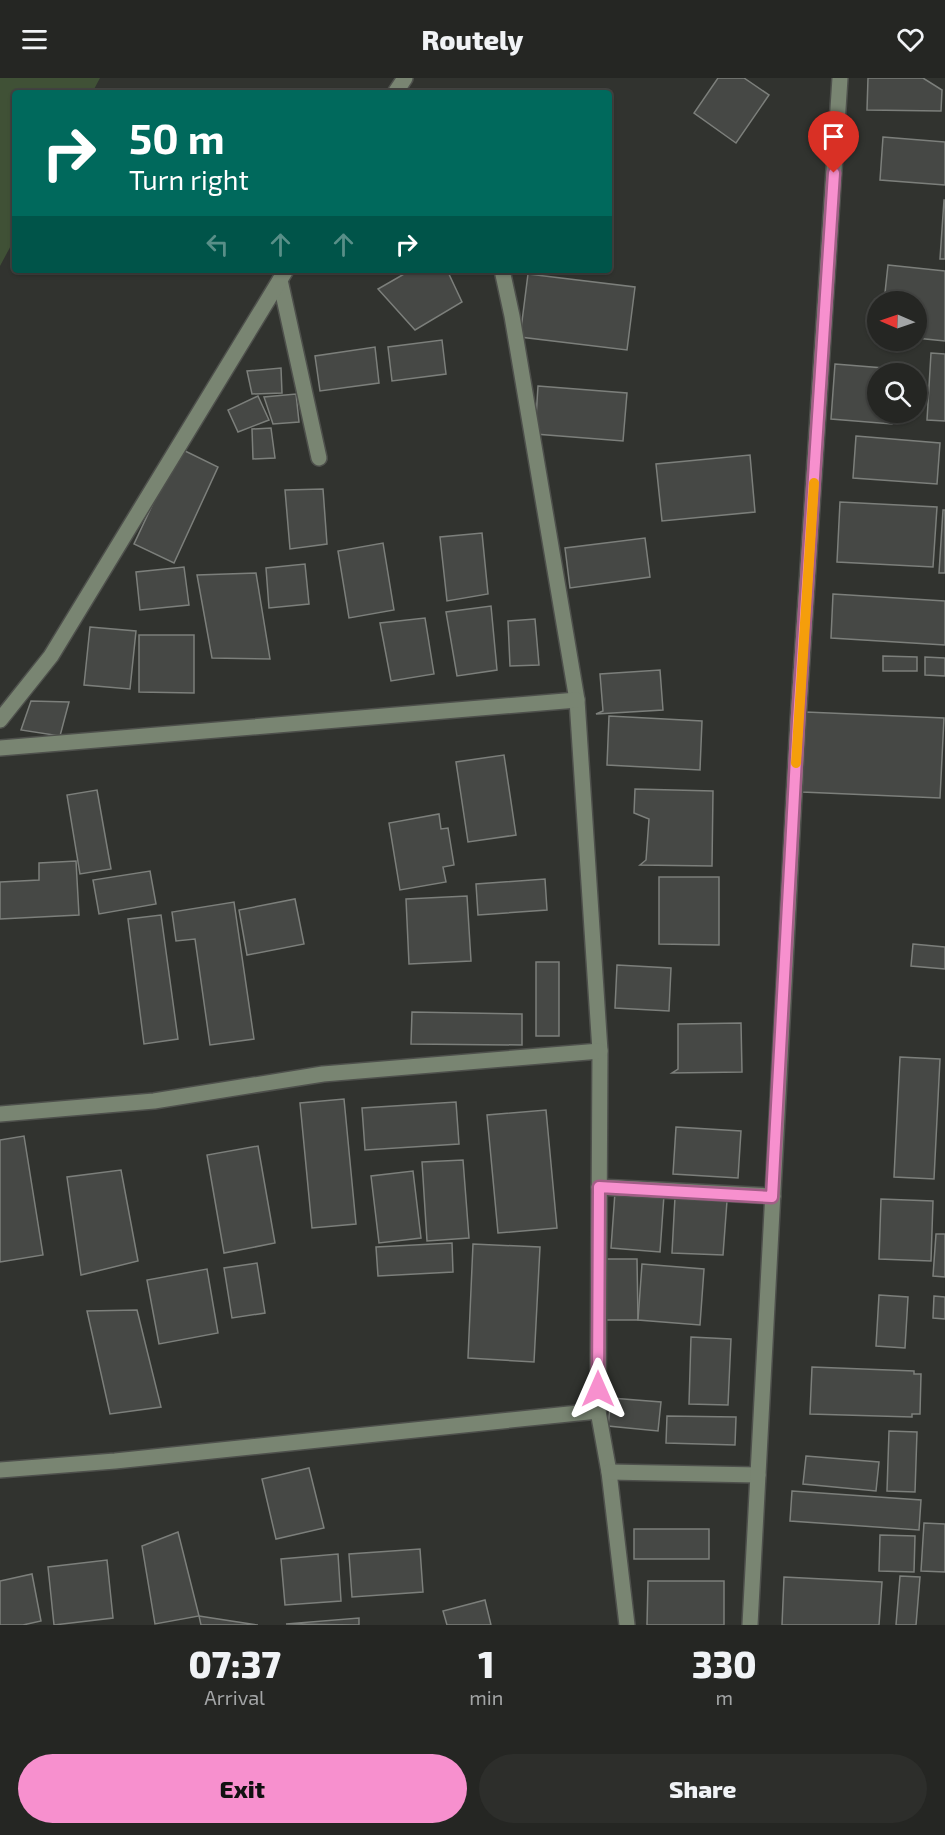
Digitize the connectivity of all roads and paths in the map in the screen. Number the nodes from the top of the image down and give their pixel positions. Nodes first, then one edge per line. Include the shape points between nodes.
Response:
1 (840, 78) edge
2 (503, 273) edge
3 (283, 275) edge
4 (319, 458) dead end
5 (577, 700) junction
6 (0, 720) edge
7 (0, 748) edge
8 (600, 1051) junction
9 (0, 1114) edge
10 (599, 1187) junction
11 (772, 1197) junction
12 (598, 1411) junction
13 (0, 1470) edge
14 (609, 1472) junction
15 (758, 1475) junction
16 (627, 1625) edge
17 (750, 1625) edge

1 - 11 street
2 - 5 street
3 - 4 street
3 - 6 street via 51,656
5 - 7 street
5 - 8 street
8 - 9 street via 323,1074 154,1101
8 - 10 street
10 - 11 street
10 - 12 street
11 - 15 street
12 - 13 street
12 - 14 street
14 - 15 street
14 - 16 street
15 - 17 street

